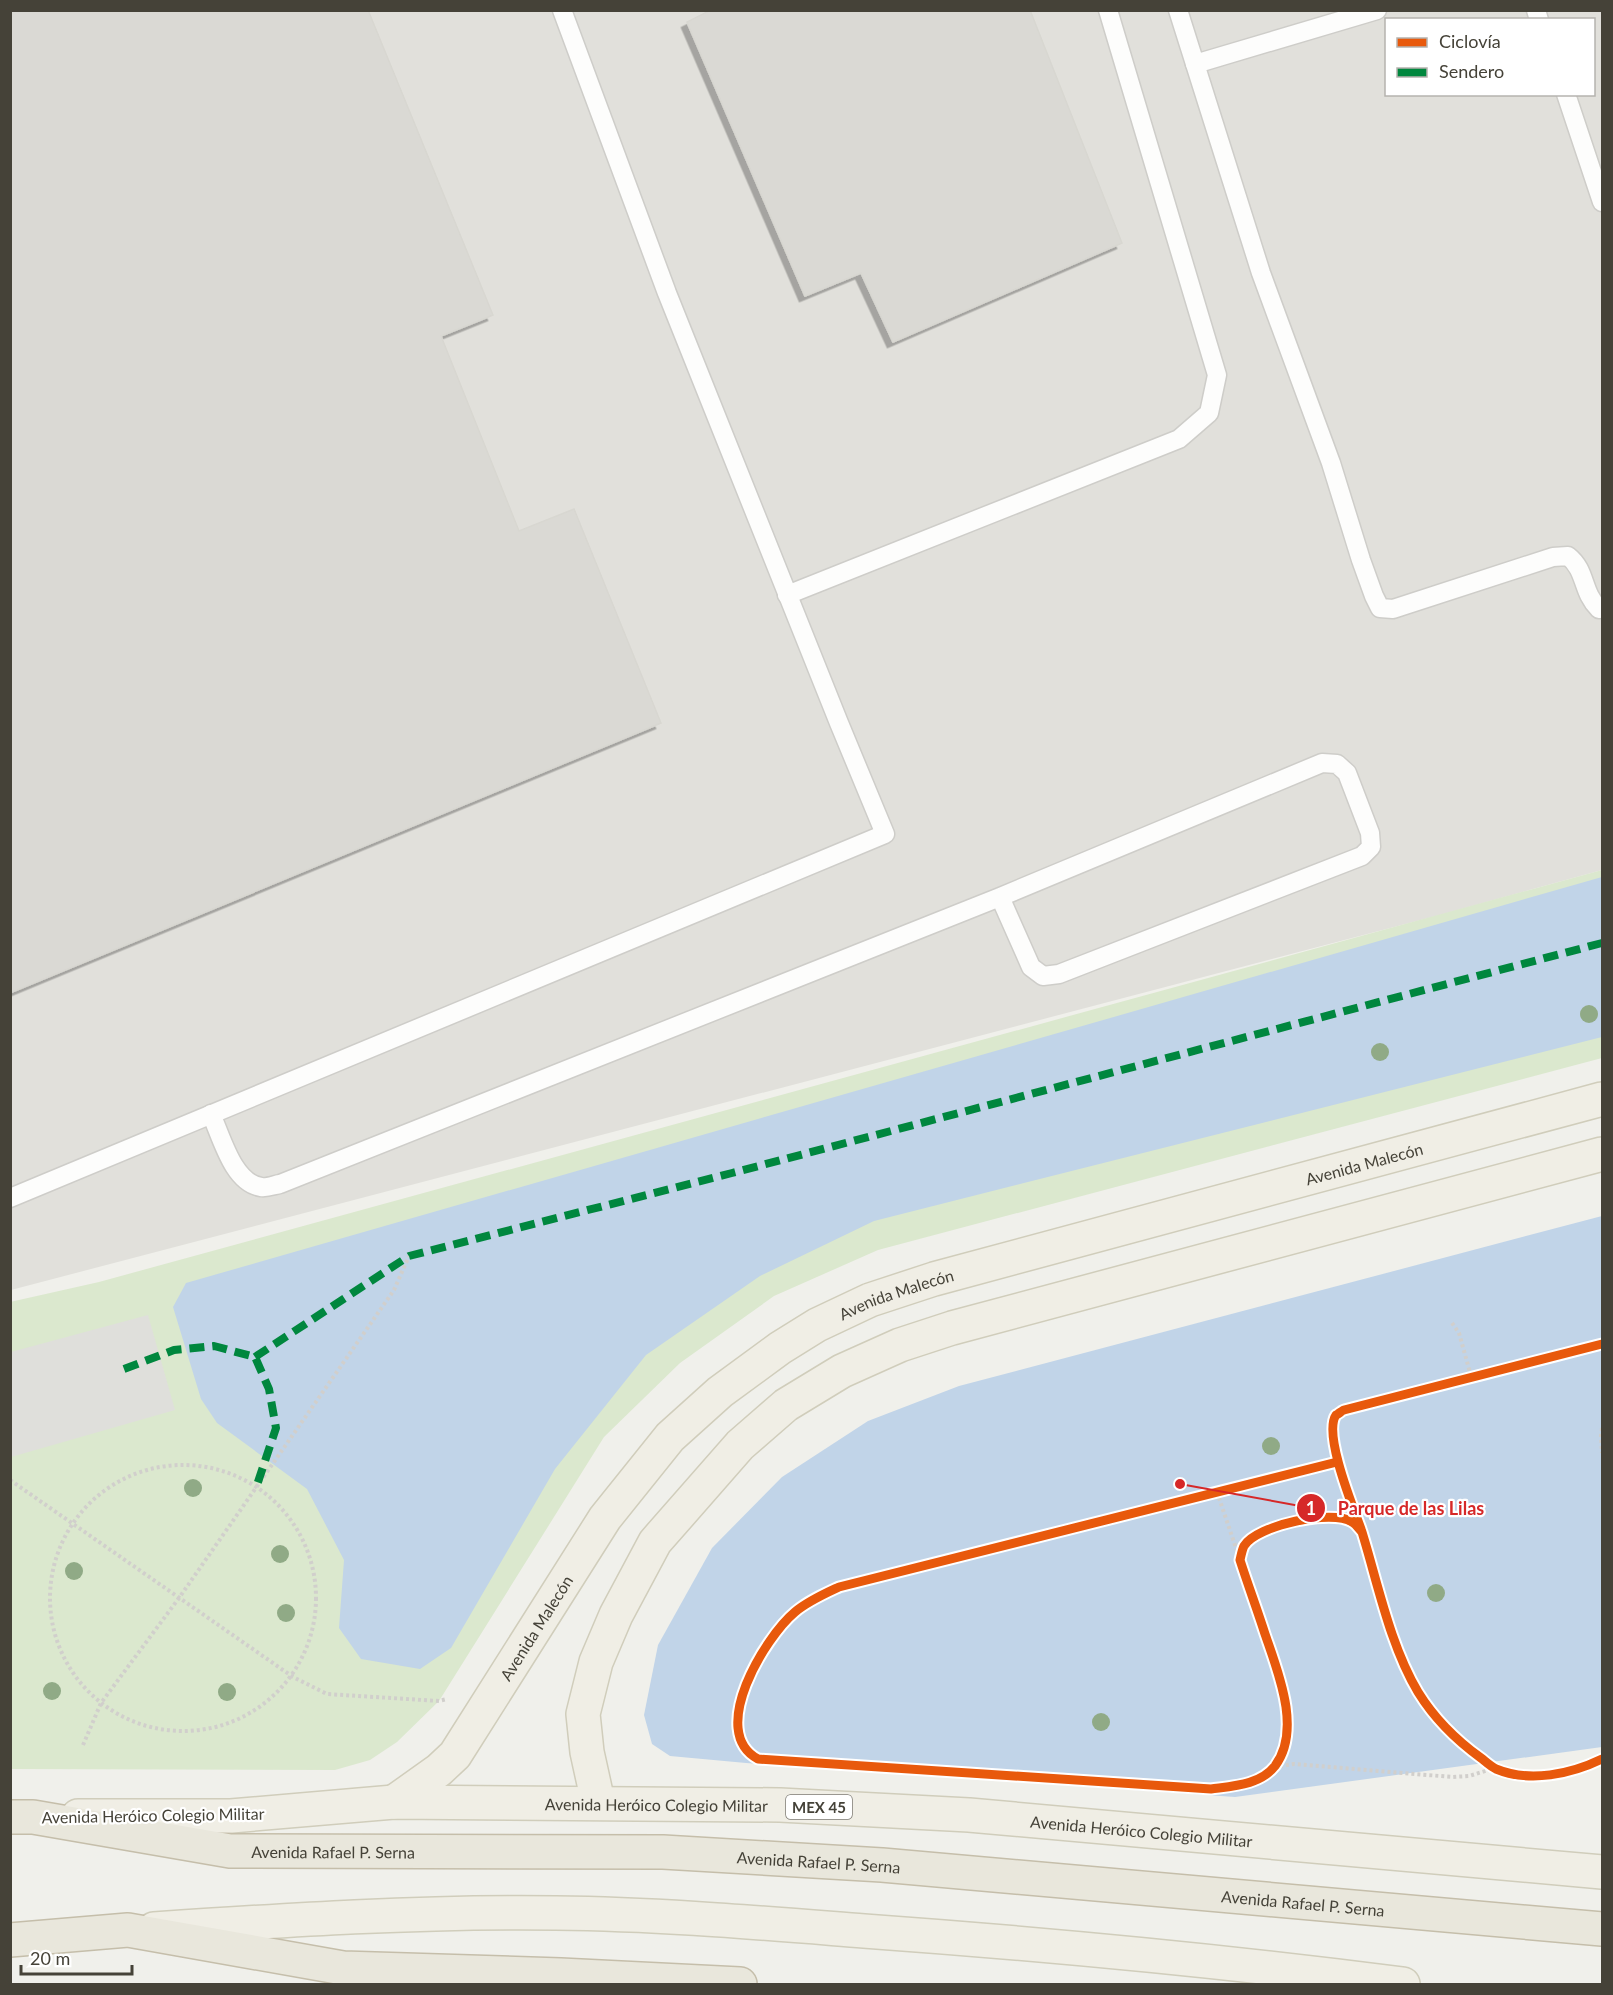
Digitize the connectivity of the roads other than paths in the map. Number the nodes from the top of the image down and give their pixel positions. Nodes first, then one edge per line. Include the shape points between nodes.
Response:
1 (562, 10) edge
2 (1108, 10) edge
3 (1178, 10) edge
4 (1377, 10) edge
5 (1195, 64) junction
6 (1567, 96) edge
7 (1602, 202) edge
8 (788, 595) junction
9 (1602, 608) edge
10 (1000, 897) junction
11 (1602, 1099) edge
12 (211, 1114) junction
13 (1602, 1154) edge
14 (10, 1198) edge
15 (394, 1802) junction
16 (598, 1802) junction
17 (22, 1817) edge
18 (1602, 1872) edge
19 (1602, 1929) edge
20 (128, 1930) junction
21 (10, 1940) edge
22 (740, 1984) edge
23 (1403, 1984) edge

1 - 8 lane via 667,293
2 - 8 lane via 1217,375 1209,412 1179,439
3 - 5 lane
4 - 5 lane
5 - 9 lane via 1261,273 1380,608 1394,609 1553,557 1568,556 1578,564 1590,599
6 - 7 lane
8 - 12 lane via 885,834
10 - 10 lane via 1322,762 1336,764 1347,773 1370,833 1371,847 1362,856 1059,974 1043,976 1031,967
10 - 12 lane via 280,1184 264,1188 249,1184 238,1174
11 - 15 main road, Avenida Malecón via 933,1279 870,1300 817,1325 720,1392 670,1437 605,1518 455,1755
12 - 14 lane
13 - 16 main road via 952,1328 900,1345 842,1371 786,1405 740,1445 656,1542 616,1615 596,1662 582,1714
15 - 16 main road, Avenida Heróico Colegio Militar / MEX 45
15 - 17 main road, Avenida Heróico Colegio Militar / MEX 45 via 231,1816
16 - 18 main road, Avenida Heróico Colegio Militar / MEX 45 via 780,1805 969,1815
17 - 19 highway, Avenida Rafael P. Serna via 230,1851 663,1852 882,1865
20 - 21 highway
20 - 22 highway via 343,1968
20 - 23 main road via 363,1915 568,1913 984,1940

